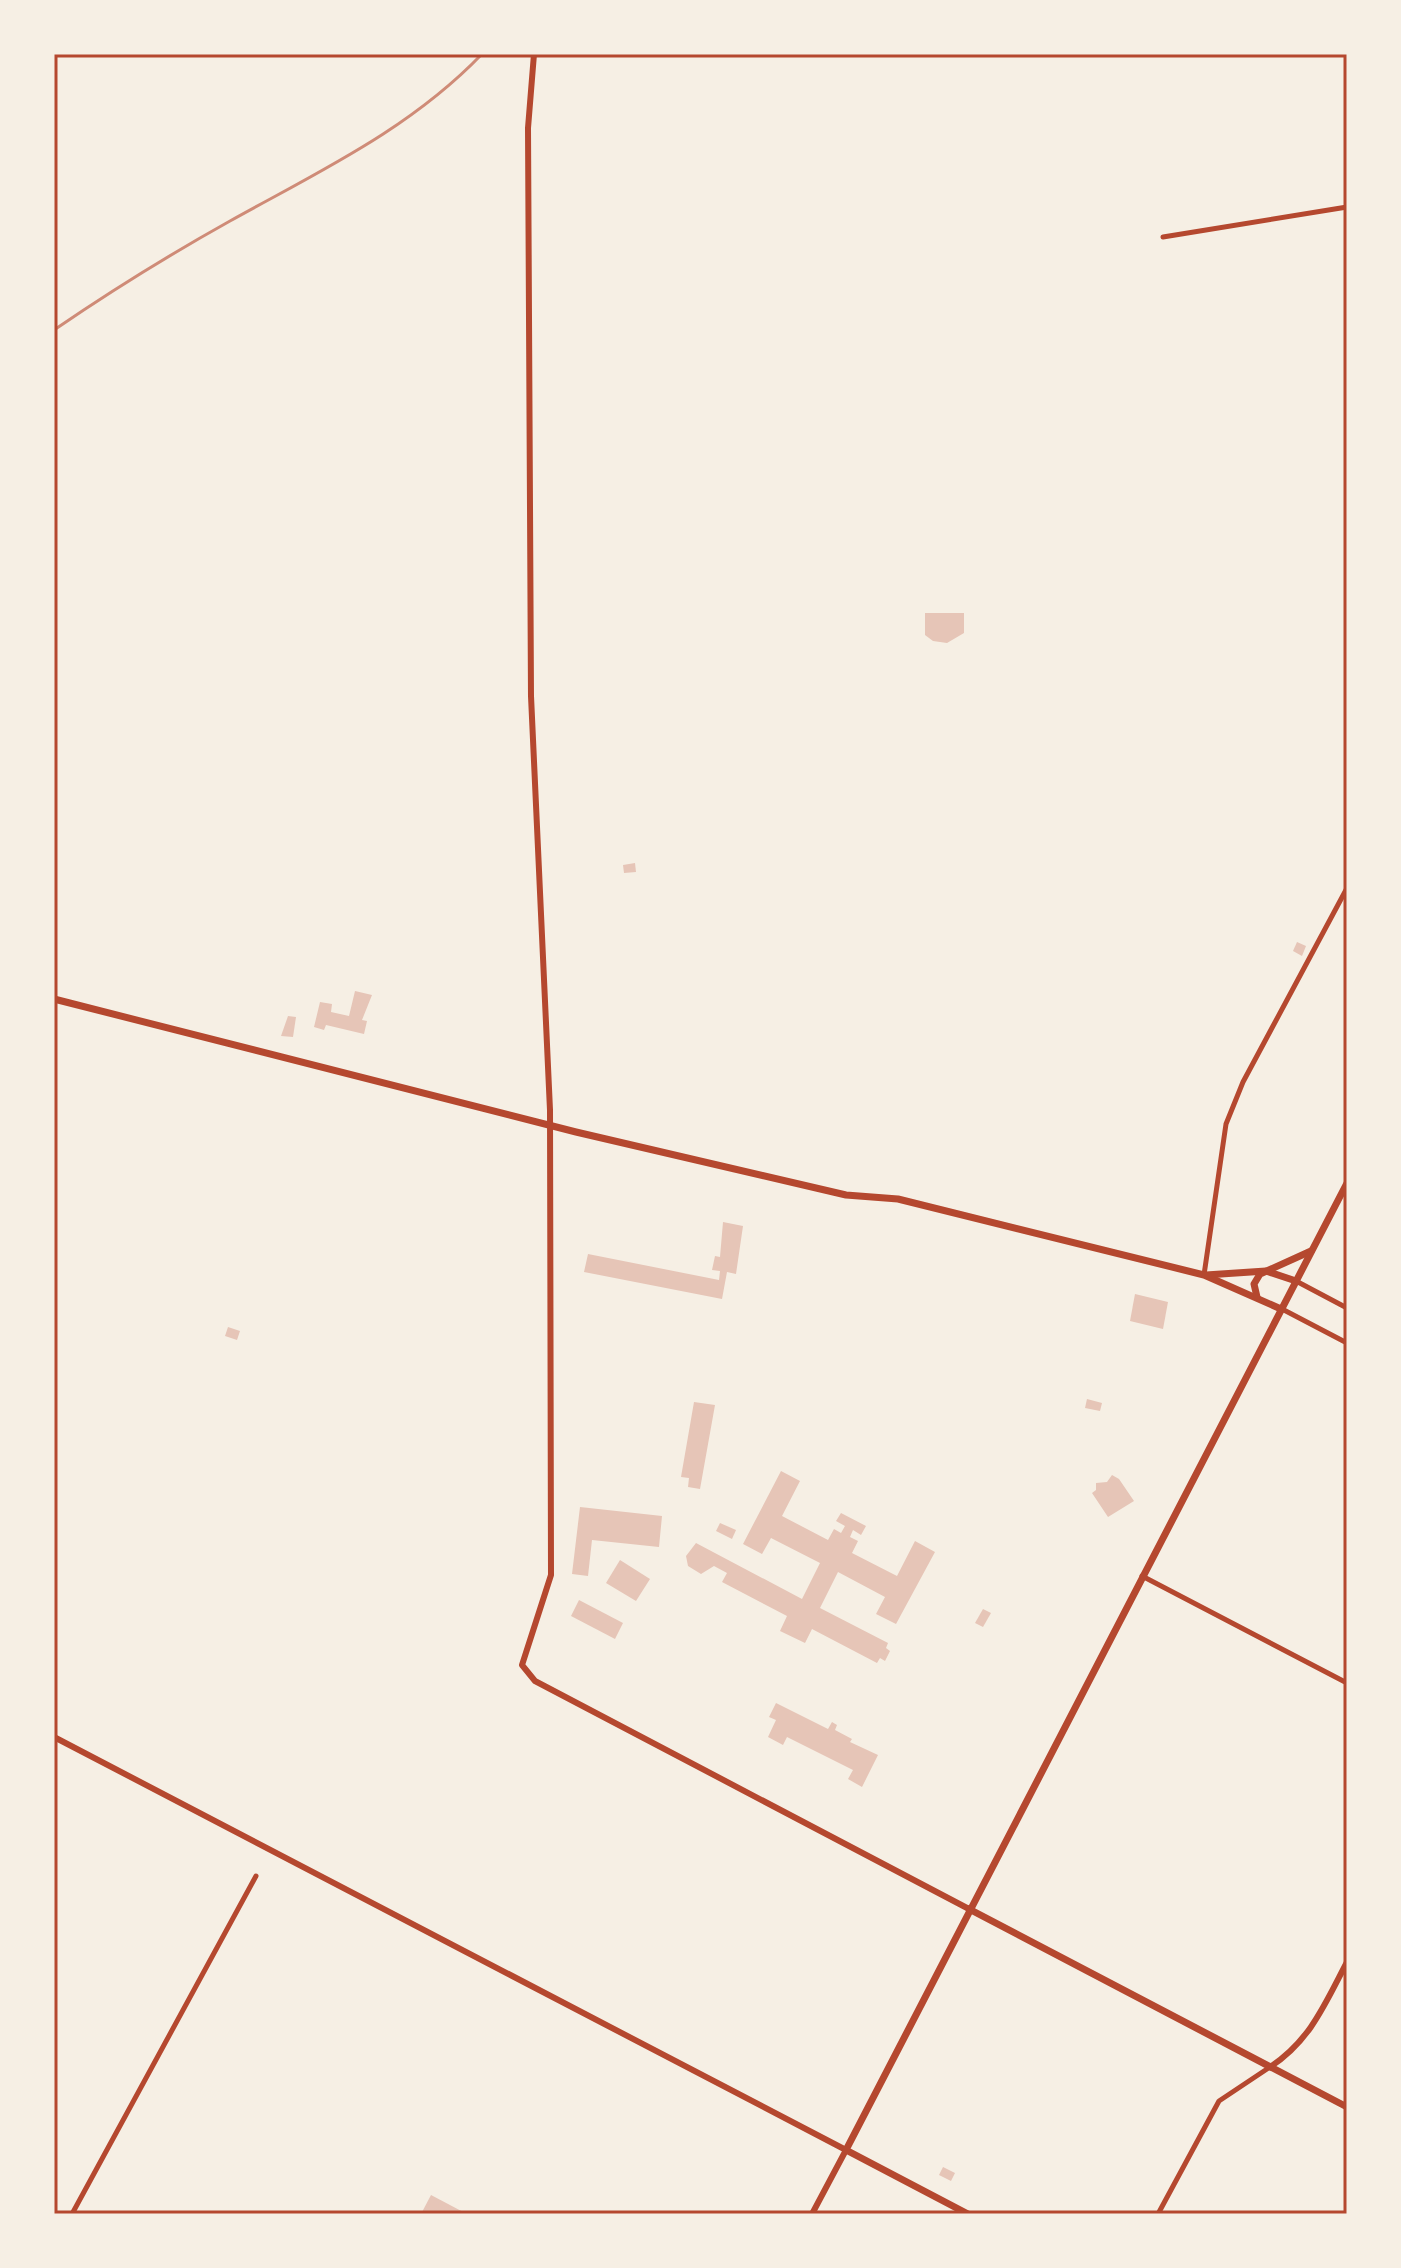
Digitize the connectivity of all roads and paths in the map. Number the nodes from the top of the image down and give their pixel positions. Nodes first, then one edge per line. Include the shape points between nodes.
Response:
1 (534, 54) edge
2 (1347, 207) edge
3 (1163, 237) dead end
4 (1347, 888) edge
5 (54, 999) edge
6 (549, 1125) junction
7 (1347, 1183) edge
8 (1312, 1250) junction
9 (1266, 1271) junction
10 (1204, 1275) junction
11 (1296, 1281) junction
12 (1257, 1297) junction
13 (1347, 1308) edge
14 (1281, 1309) junction
15 (1347, 1343) edge
16 (1142, 1576) junction
17 (1347, 1683) edge
18 (54, 1730) edge
19 (54, 1737) edge
20 (63, 1740) junction
21 (256, 1876) dead end
22 (969, 1909) junction
23 (1347, 1962) edge
24 (1270, 2067) junction
25 (1347, 2107) edge
26 (846, 2150) junction
27 (72, 2214) edge
28 (812, 2214) edge
29 (968, 2214) edge
30 (1158, 2214) edge

1 - 6 street via 528,128 531,696
2 - 3 street
4 - 10 street via 1243,1082 1226,1124
5 - 6 main road
6 - 10 main road via 846,1195 898,1199
6 - 22 street via 551,1575 522,1665 528,1675
7 - 8 main road
8 - 9 main road
8 - 11 main road
9 - 10 main road
9 - 11 main road
9 - 12 main road via 1254,1284
10 - 12 main road
11 - 13 street
11 - 14 main road
12 - 14 main road
14 - 15 street
14 - 16 main road
16 - 17 street
16 - 22 main road via 1066,1732
18 - 20 street
19 - 20 street
20 - 26 street
21 - 27 street
22 - 24 main road
22 - 26 main road
23 - 24 street via 1311,2031
24 - 25 main road
24 - 30 street via 1219,2101
26 - 28 street
26 - 29 main road

